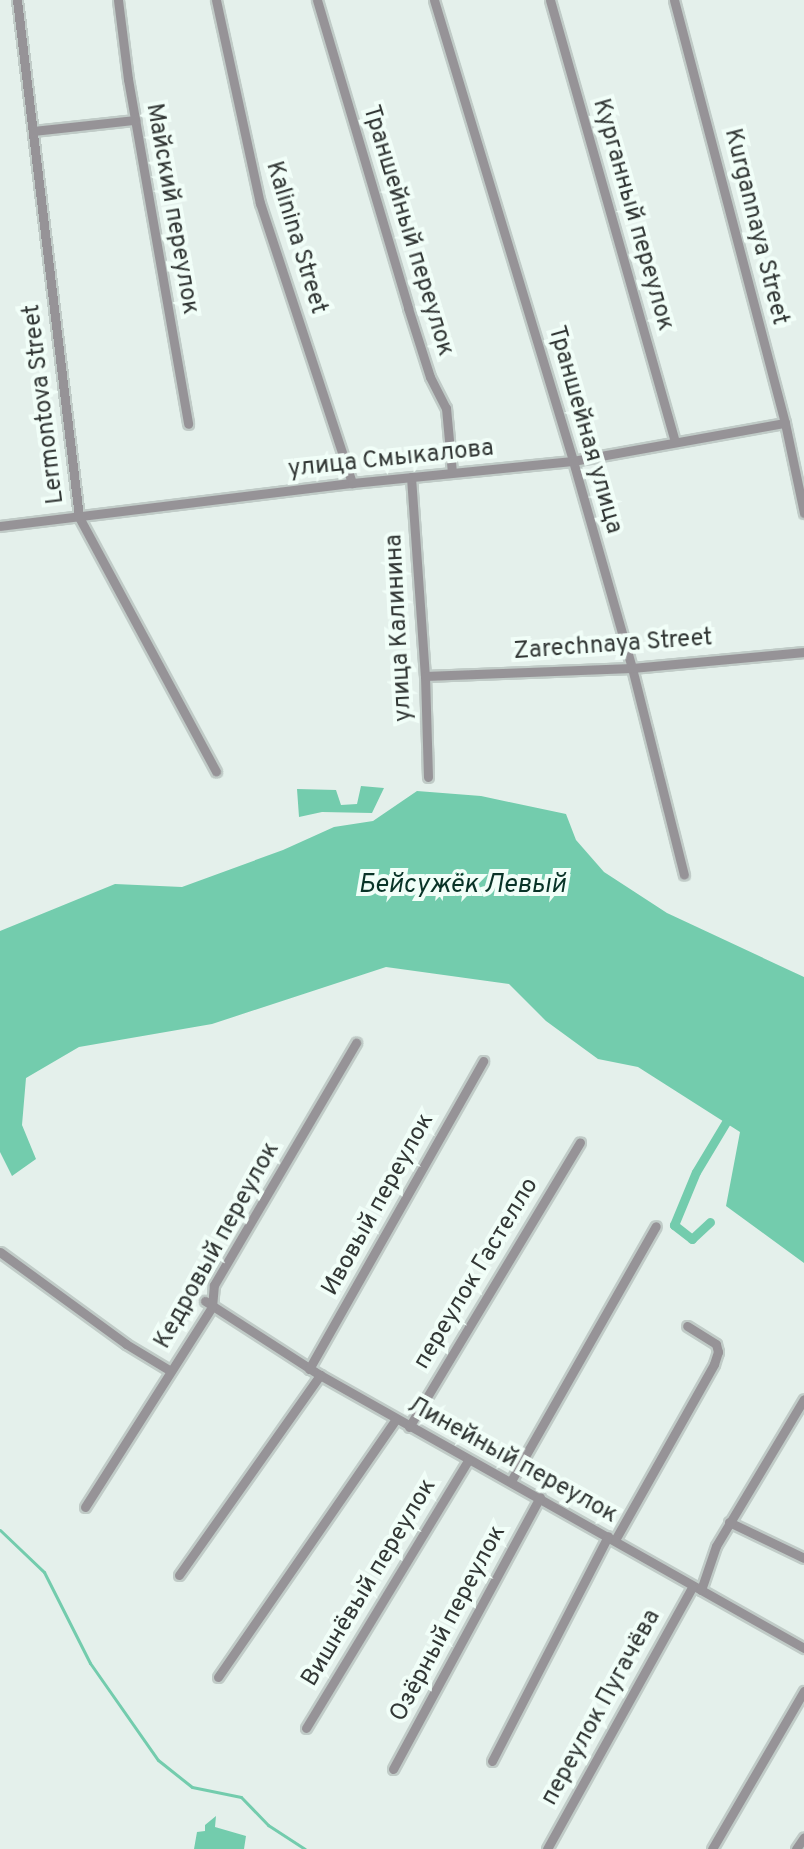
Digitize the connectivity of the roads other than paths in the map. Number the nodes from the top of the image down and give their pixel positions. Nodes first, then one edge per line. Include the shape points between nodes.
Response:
1 (17, 0) edge
2 (118, 0) edge
3 (216, 0) edge
4 (317, 0) edge
5 (434, 0) edge
6 (550, 0) edge
7 (674, 0) edge
8 (135, 120) junction
9 (33, 131) junction
10 (785, 423) junction
11 (188, 424) dead end
12 (675, 442) junction
13 (573, 461) junction
14 (452, 473) junction
15 (411, 477) junction
16 (352, 483) junction
17 (804, 513) edge
18 (79, 517) junction
19 (0, 526) edge
20 (804, 652) edge
21 (632, 668) junction
22 (425, 676) junction
23 (216, 771) dead end
24 (428, 777) dead end
25 (684, 875) dead end
26 (356, 1043) dead end
27 (483, 1061) dead end
28 (580, 1142) dead end
29 (656, 1226) dead end
30 (0, 1252) edge
31 (208, 1304) junction
32 (687, 1326) dead end
33 (309, 1369) junction
34 (171, 1371) junction
35 (320, 1375) junction
36 (804, 1399) edge
37 (396, 1419) junction
38 (409, 1427) junction
39 (468, 1460) junction
40 (511, 1481) junction
41 (540, 1497) junction
42 (85, 1507) dead end
43 (729, 1522) junction
44 (611, 1538) junction
45 (804, 1558) edge
46 (179, 1575) dead end
47 (697, 1588) junction
48 (804, 1648) edge
49 (218, 1677) dead end
50 (804, 1691) edge
51 (306, 1728) dead end
52 (492, 1761) dead end
53 (393, 1769) dead end
54 (804, 1837) edge
55 (547, 1849) edge
56 (712, 1849) edge
57 (796, 1849) edge

1 - 9 street, Lermontova Street
2 - 8 street, Майский переулок
3 - 16 street, Kalinina Street via 260,203
4 - 14 street, Траншейный переулок via 408,308 446,408
5 - 13 street, Траншейная улица
6 - 12 street, Курганный переулок
7 - 10 street, Kurgannaya Street
8 - 9 street
8 - 11 street, Майский переулок
9 - 18 street, Lermontova Street
10 - 12 street, улица Смыкалова
10 - 17 street, Kurgannaya Street
12 - 13 street, улица Смыкалова
13 - 14 street, улица Смыкалова
13 - 21 street, Траншейная улица
14 - 15 street, улица Смыкалова
15 - 16 street, улица Смыкалова
15 - 22 street, улица Калинина
16 - 18 street, улица Смыкалова
18 - 19 street, улица Смыкалова
18 - 23 street, Lermontova Street
20 - 21 street, Zarechnaya Street
21 - 22 street, Zarechnaya Street
21 - 25 street, Траншейная улица
22 - 24 street, улица Калинина
26 - 31 street, Кедровый переулок via 214,1285
27 - 33 street, Ивовый переулок
28 - 38 street, переулок Гастелло
29 - 40 street
30 - 34 street
31 - 33 street, Линейный переулок
31 - 34 street, Кедровый переулок
32 - 44 street via 716,1344 714,1364
33 - 35 street, Линейный переулок
34 - 42 street, Кедровый переулок
35 - 37 street, Линейный переулок
35 - 46 street
36 - 43 street, переулок Пугачёва
37 - 38 street, Линейный переулок
37 - 49 street
38 - 39 street, Линейный переулок
39 - 40 street, Линейный переулок
39 - 51 street, Вишнёвый переулок
40 - 41 street, Линейный переулок
41 - 44 street, Линейный переулок
41 - 53 street, Озёрный переулок
43 - 45 street
43 - 47 street, переулок Пугачёва
44 - 47 street, Линейный переулок
44 - 52 street
47 - 48 street, Линейный переулок
47 - 55 street, переулок Пугачёва
50 - 56 street
54 - 57 street

